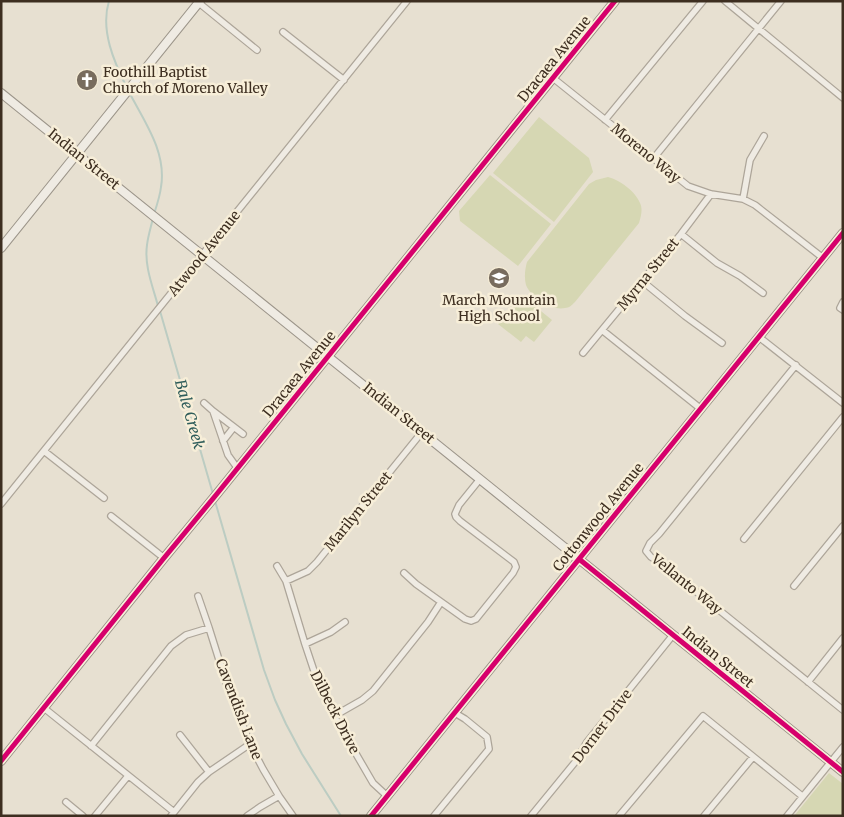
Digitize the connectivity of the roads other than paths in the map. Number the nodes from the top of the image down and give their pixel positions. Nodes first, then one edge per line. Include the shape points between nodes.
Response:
1 (407, 1) edge
2 (615, 1) edge
3 (703, 1) edge
4 (725, 1) edge
5 (781, 1) edge
6 (199, 2) edge
7 (759, 29) junction
8 (283, 32) dead end
9 (256, 50) dead end
10 (553, 78) junction
11 (344, 80) junction
12 (1, 93) edge
13 (843, 98) edge
14 (605, 120) junction
15 (764, 136) dead end
16 (77, 154) junction
17 (654, 159) junction
18 (711, 194) junction
19 (743, 199) junction
20 (843, 233) edge
21 (680, 234) junction
22 (1, 248) edge
23 (202, 255) junction
24 (823, 258) junction
25 (642, 281) junction
26 (763, 292) dead end
27 (843, 302) edge
28 (843, 310) edge
29 (602, 330) junction
30 (759, 337) junction
31 (722, 342) dead end
32 (583, 353) dead end
33 (328, 356) junction
34 (796, 365) junction
35 (204, 403) dead end
36 (843, 403) edge
37 (701, 409) junction
38 (213, 411) junction
39 (843, 417) edge
40 (234, 427) junction
41 (422, 432) junction
42 (243, 434) dead end
43 (223, 441) junction
44 (44, 451) junction
45 (238, 469) junction
46 (480, 479) junction
47 (104, 498) dead end
48 (1, 504) edge
49 (111, 516) dead end
50 (843, 526) edge
51 (744, 539) dead end
52 (164, 558) junction
53 (579, 559) junction
54 (277, 566) dead end
55 (404, 573) dead end
56 (286, 582) junction
57 (794, 586) dead end
58 (198, 596) dead end
59 (441, 602) junction
60 (344, 622) dead end
61 (209, 628) junction
62 (673, 635) junction
63 (843, 638) edge
64 (305, 644) junction
65 (808, 682) junction
66 (44, 708) junction
67 (843, 710) edge
68 (454, 713) junction
69 (334, 716) junction
70 (180, 735) dead end
71 (250, 744) junction
72 (91, 746) junction
73 (843, 746) edge
74 (753, 757) junction
75 (1, 761) edge
76 (830, 762) junction
77 (209, 772) junction
78 (843, 772) edge
79 (128, 776) junction
80 (386, 795) junction
81 (279, 796) junction
82 (802, 796) junction
83 (66, 802) dead end
84 (172, 814) edge
85 (83, 816) edge
86 (96, 816) edge
87 (247, 816) edge
88 (293, 816) edge
89 (370, 816) edge
90 (434, 816) edge
91 (531, 816) edge
92 (619, 816) edge
93 (704, 816) edge
94 (786, 816) edge

1 - 11 street, Atwood Avenue
2 - 10 street, Dracaea Avenue
3 - 14 street
4 - 7 street
5 - 7 street
6 - 9 street
6 - 16 street
7 - 13 street
7 - 17 street
8 - 11 street
10 - 14 street, Moreno Way
10 - 33 street, Dracaea Avenue
11 - 23 street, Atwood Avenue
12 - 16 street, Indian Street
14 - 17 street, Moreno Way
15 - 19 street via 750,160
16 - 22 street
16 - 23 street, Indian Street
17 - 18 street, Moreno Way via 688,186
18 - 19 street, Moreno Way
18 - 21 street, Myrna Street
19 - 24 street, Moreno Way
20 - 24 street, Cottonwood Avenue
21 - 25 street, Myrna Street
21 - 26 street via 716,263
23 - 33 street, Indian Street
23 - 44 street, Atwood Avenue
24 - 30 street, Cottonwood Avenue
25 - 29 street, Myrna Street
25 - 31 street
27 - 28 street via 840,308
29 - 32 street, Myrna Street
29 - 37 street
30 - 34 street
30 - 37 street, Cottonwood Avenue
33 - 41 street, Indian Street
33 - 45 street, Dracaea Avenue
34 - 36 street
34 - 65 street, Vellanto Way via 646,551
35 - 38 street
37 - 53 street, Cottonwood Avenue
38 - 40 street
38 - 43 street
39 - 51 street
40 - 42 street
40 - 43 street
41 - 46 street, Indian Street
41 - 56 street, Marilyn Street via 317,562
43 - 45 street
44 - 47 street
44 - 48 street, Atwood Avenue
45 - 52 street, Dracaea Avenue
46 - 53 street, Indian Street
46 - 59 street via 456,509 456,517 510,558 516,567 476,619 465,619
49 - 52 street
50 - 57 street
52 - 66 street, Dracaea Avenue
53 - 62 street, Indian Street
53 - 68 street, Cottonwood Avenue
54 - 56 street, Dilbeck Drive
55 - 59 street
56 - 64 street, Dilbeck Drive
58 - 61 street, Cavendish Lane
59 - 69 street via 373,691
60 - 64 street
61 - 71 street, Cavendish Lane
61 - 72 street via 186,635 171,646
62 - 76 street, Indian Street
62 - 91 street, Dorner Drive
63 - 65 street
64 - 69 street, Dilbeck Drive
65 - 67 street, Vellanto Way
66 - 72 street
66 - 75 street, Dracaea Avenue
68 - 80 street, Cottonwood Avenue
68 - 90 street via 487,737 489,749
69 - 80 street, Dilbeck Drive via 373,783
70 - 77 street
71 - 77 street
71 - 81 street, Cavendish Lane
72 - 79 street
73 - 76 street
74 - 82 street
74 - 92 street via 703,716
74 - 93 street
76 - 78 street, Indian Street
76 - 82 street
77 - 84 street
79 - 84 street
79 - 86 street
80 - 89 street, Cottonwood Avenue
81 - 87 street
81 - 88 street, Cavendish Lane
82 - 94 street
83 - 85 street

